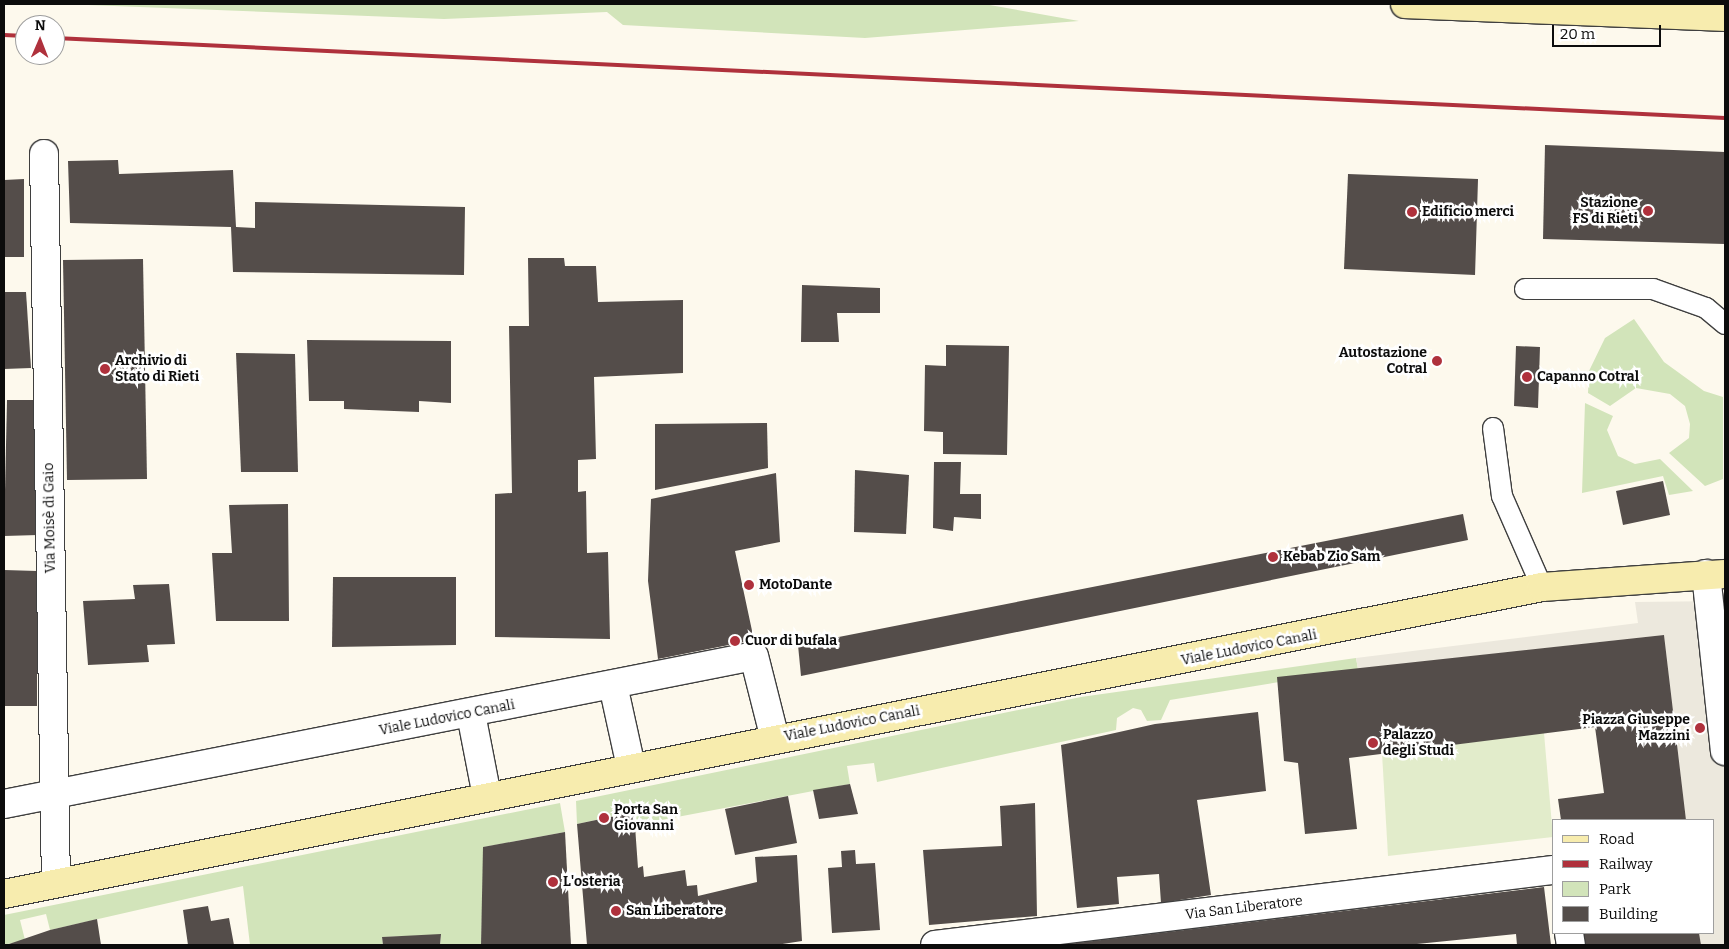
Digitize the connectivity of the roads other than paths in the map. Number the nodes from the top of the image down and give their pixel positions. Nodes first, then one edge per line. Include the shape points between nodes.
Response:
1 (1405, 4) edge
2 (1606, 7) edge
3 (1725, 17) edge
4 (44, 154) dead end
5 (1525, 289) dead end
6 (1725, 324) edge
7 (1494, 428) dead end
8 (1716, 574) edge
9 (1542, 587) junction
10 (613, 685) junction
11 (470, 714) junction
12 (775, 739) junction
13 (1725, 752) edge
14 (631, 767) junction
15 (55, 794) junction
16 (487, 796) junction
17 (4, 804) edge
18 (1552, 870) edge
19 (56, 883) junction
20 (4, 894) edge
21 (935, 945) edge

1 - 2 street
2 - 3 street
4 - 15 street, Via Moisè di Gaio
5 - 6 lane via 1653,289 1706,308
7 - 9 lane via 1502,496
8 - 9 street, Viale Ludovico Canali
8 - 13 street
9 - 12 street, Viale Ludovico Canali
10 - 11 street, Viale Ludovico Canali
10 - 12 street, Viale Ludovico Canali via 754,656
10 - 14 street
11 - 15 street, Viale Ludovico Canali
11 - 16 street
12 - 14 street, Viale Ludovico Canali
14 - 16 street, Viale Ludovico Canali
15 - 17 street, Viale Ludovico Canali
15 - 19 street, Via Moisè di Gaio
16 - 19 street, Viale Ludovico Canali via 152,868
18 - 21 street, Via San Liberatore
19 - 20 street, Viale Ludovico Canali

